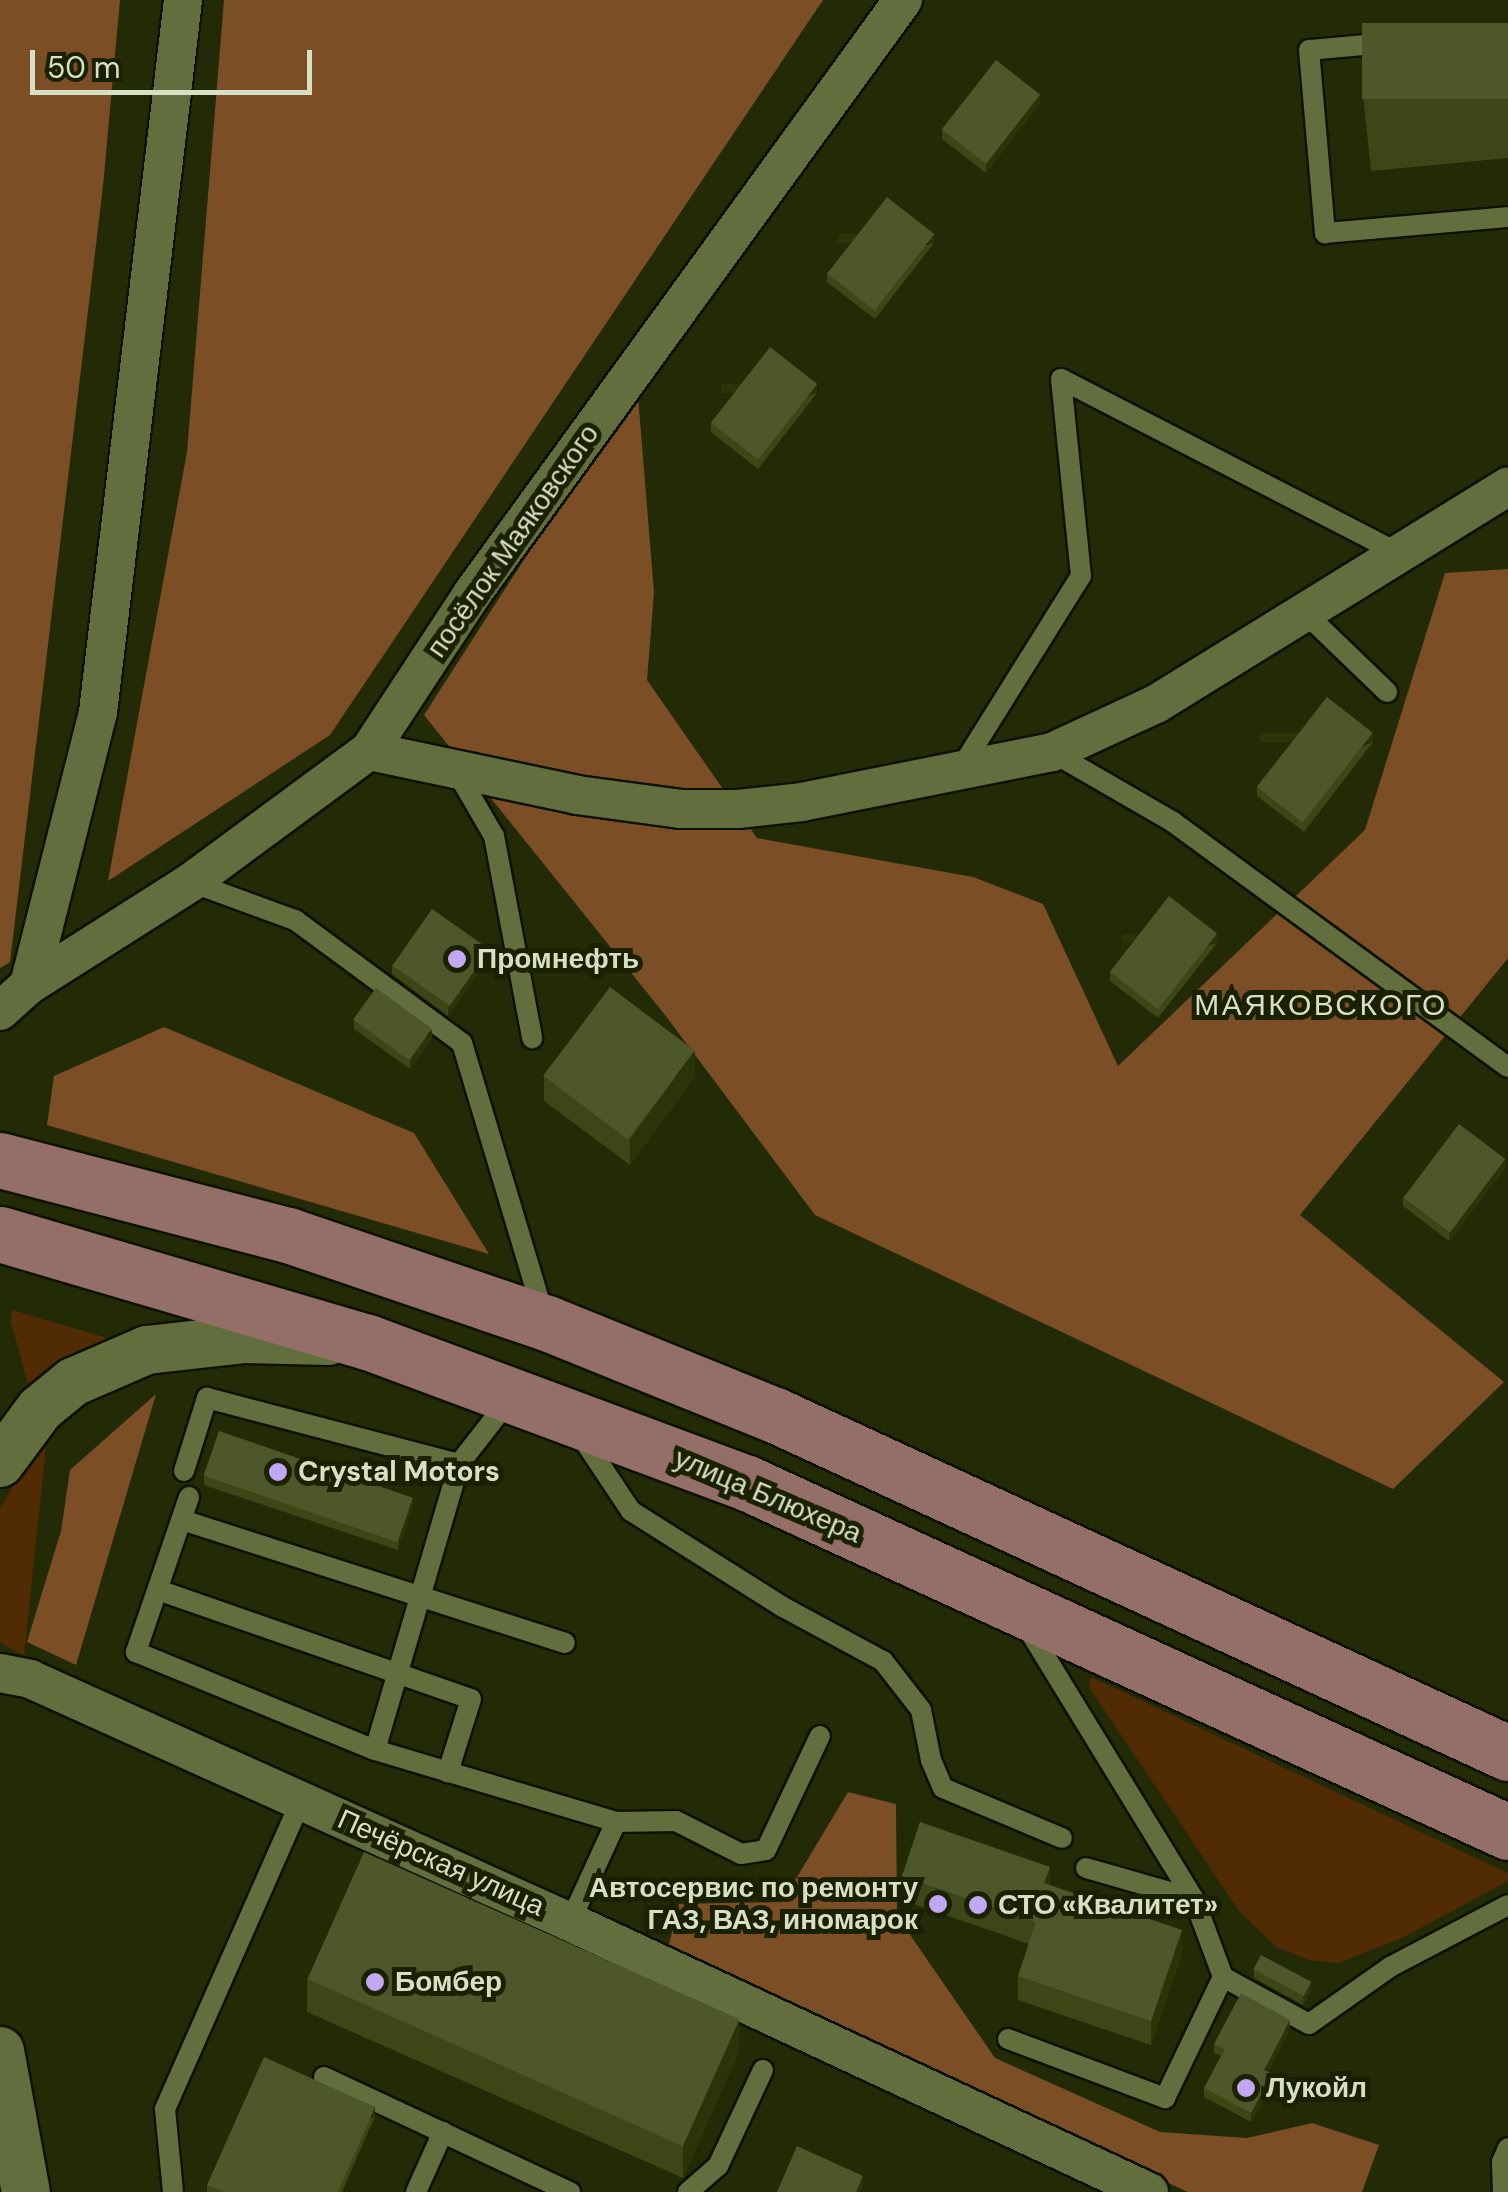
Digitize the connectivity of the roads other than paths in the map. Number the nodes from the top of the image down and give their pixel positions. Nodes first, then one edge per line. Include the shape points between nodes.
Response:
1 (183, 0) edge
2 (903, 0) edge
3 (1409, 41) edge
4 (1508, 218) edge
5 (1508, 487) edge
6 (1402, 555) junction
7 (1306, 613) junction
8 (1387, 692) dead end
9 (369, 751) junction
10 (1052, 752) junction
11 (454, 766) junction
12 (958, 772) junction
13 (190, 882) junction
14 (28, 985) junction
15 (0, 1012) edge
16 (532, 1038) dead end
17 (1508, 1066) edge
18 (0, 1160) edge
19 (0, 1234) edge
20 (546, 1323) junction
21 (368, 1342) junction
22 (514, 1394) junction
23 (566, 1413) junction
24 (0, 1463) edge
25 (460, 1464) junction
26 (184, 1470) dead end
27 (189, 1498) dead end
28 (182, 1520) junction
29 (158, 1590) junction
30 (419, 1596) junction
31 (1012, 1604) junction
32 (565, 1643) dead end
33 (0, 1674) edge
34 (397, 1674) junction
35 (820, 1736) dead end
36 (375, 1750) junction
37 (1508, 1753) edge
38 (448, 1772) junction
39 (301, 1800) junction
40 (616, 1822) junction
41 (1508, 1832) edge
42 (1062, 1838) dead end
43 (1086, 1868) dead end
44 (1194, 1898) junction
45 (1508, 1905) edge
46 (570, 1922) junction
47 (1223, 1977) junction
48 (1008, 2039) dead end
49 (0, 2051) edge
50 (763, 2070) dead end
51 (324, 2077) dead end
52 (442, 2132) junction
53 (1508, 2148) edge
54 (26, 2192) edge
55 (173, 2192) edge
56 (416, 2192) edge
57 (570, 2192) edge
58 (688, 2192) edge
59 (1149, 2192) edge
60 (1502, 2192) edge

1 - 14 street via 98,712
2 - 9 street, посёлок Маяковского via 472,594
3 - 4 lane via 1310,50 1325,232
5 - 6 street
6 - 7 street
6 - 12 lane via 1061,379 1081,576
7 - 8 lane
7 - 10 street via 1156,704
9 - 11 street
9 - 13 street, посёлок Маяковского
10 - 12 street
10 - 17 lane via 1173,822
11 - 12 street via 577,796 680,809 802,802
11 - 16 lane via 494,836
13 - 14 street, посёлок Маяковского
13 - 20 lane via 295,920 462,1042
14 - 15 street, посёлок Маяковского
18 - 20 main road via 288,1234
19 - 21 main road, улица Блюхера
20 - 37 main road via 775,1415
21 - 22 main road, улица Блюхера
21 - 24 street via 245,1339 147,1350 73,1382 40,1410
22 - 23 main road, улица Блюхера
22 - 25 lane
23 - 31 main road, улица Блюхера via 747,1484
23 - 42 lane via 631,1512 884,1661 920,1710 942,1788
25 - 26 lane via 206,1398
25 - 30 lane
27 - 28 lane
28 - 29 lane
28 - 30 lane
29 - 34 lane
29 - 36 lane via 136,1652
30 - 32 lane
30 - 34 lane
31 - 41 main road, улица Блюхера
31 - 44 lane
33 - 39 street, Печёрская улица via 30,1679
34 - 36 lane
34 - 38 lane via 470,1699
35 - 40 lane via 766,1850 741,1854 676,1821
36 - 38 lane
38 - 40 lane
39 - 46 street, Печёрская улица
39 - 55 lane via 165,2109
40 - 46 lane
43 - 44 lane
44 - 47 lane
45 - 47 lane via 1390,1968 1308,2024
46 - 59 street, Печёрская улица
47 - 48 lane via 1166,2098
49 - 54 street
50 - 58 lane via 718,2166
51 - 52 lane
52 - 56 lane
52 - 57 lane
53 - 60 lane

